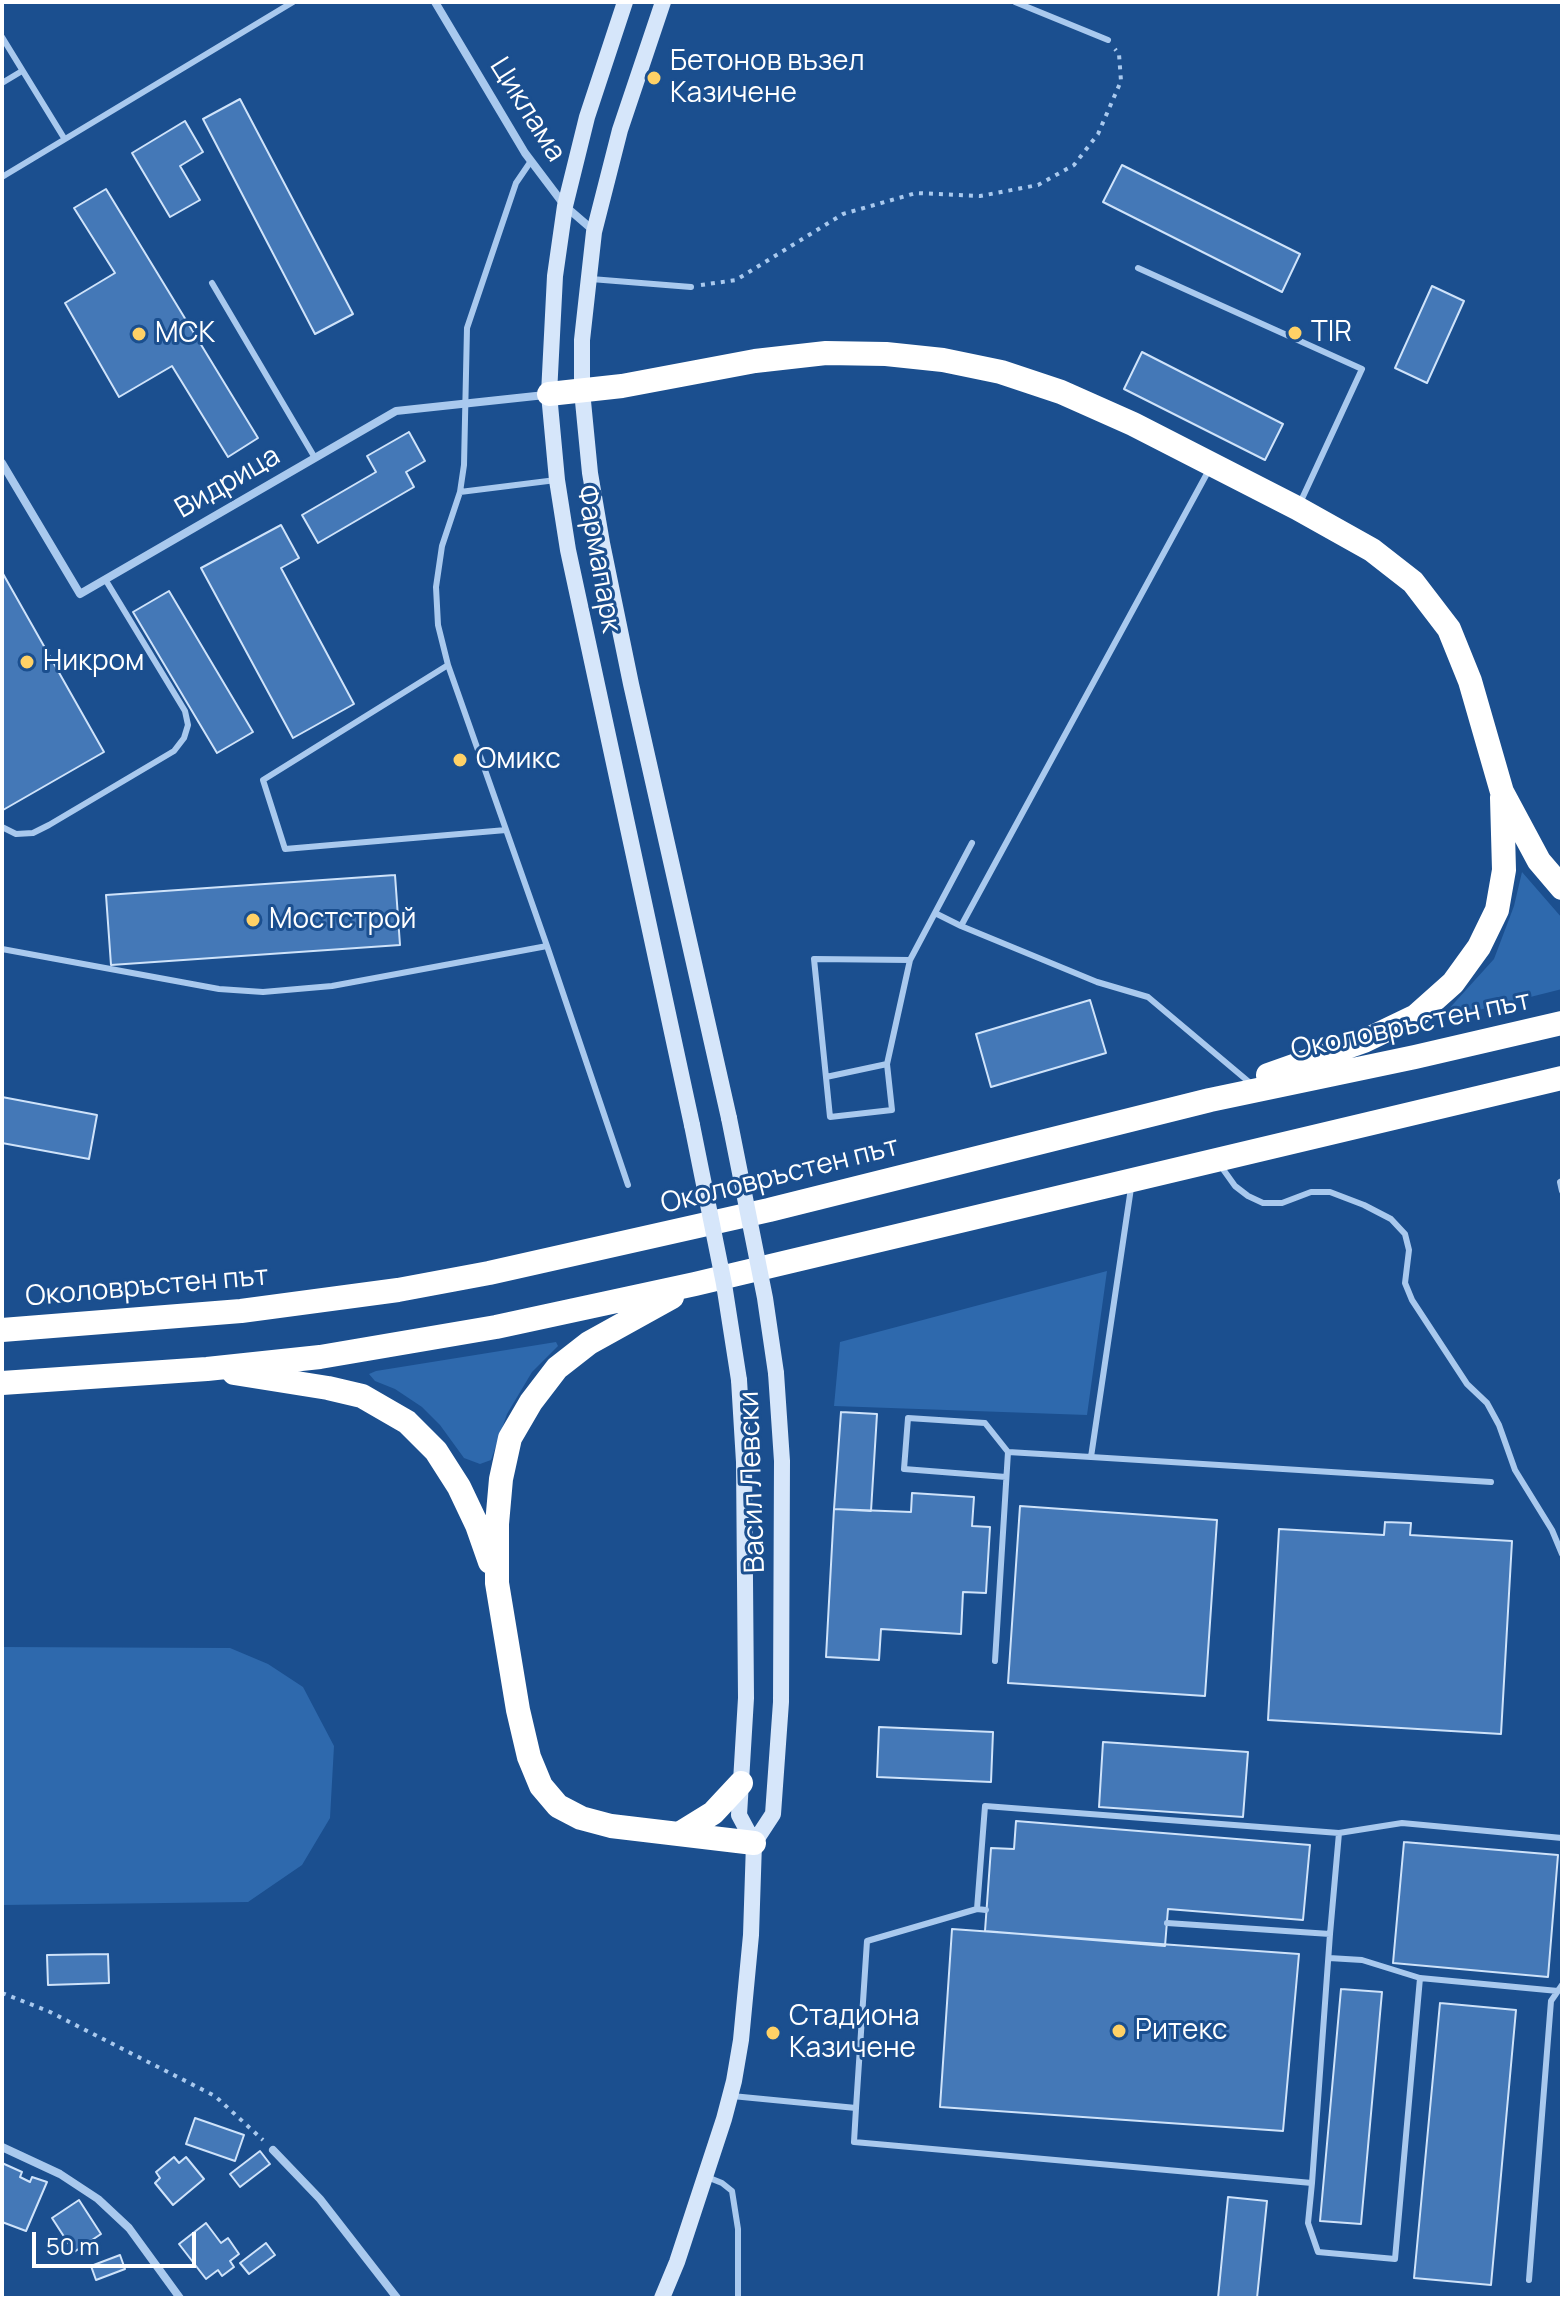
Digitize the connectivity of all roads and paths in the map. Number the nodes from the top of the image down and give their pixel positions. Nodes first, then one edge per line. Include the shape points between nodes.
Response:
1 (293, 2) edge
2 (435, 2) edge
3 (625, 2) edge
4 (663, 2) edge
5 (1015, 2) edge
6 (2, 37) edge
7 (1108, 40) joint
8 (22, 71) junction
9 (2, 83) edge
10 (64, 138) junction
11 (531, 161) junction
12 (2, 177) edge
13 (565, 206) junction
14 (594, 232) junction
15 (1138, 268) dead end
16 (587, 278) junction
17 (212, 283) dead end
18 (691, 287) joint
19 (582, 391) junction
20 (549, 394) junction
21 (465, 403) junction
22 (315, 458) junction
23 (3, 465) edge
24 (1212, 465) junction
25 (557, 480) junction
26 (460, 492) junction
27 (1297, 508) junction
28 (105, 579) junction
29 (448, 665) junction
30 (1502, 792) junction
31 (2, 827) edge
32 (506, 830) junction
33 (972, 843) dead end
34 (1562, 888) edge
35 (935, 913) junction
36 (961, 926) junction
37 (547, 946) junction
38 (2, 949) edge
39 (910, 960) junction
40 (1562, 1023) edge
41 (887, 1064) junction
42 (826, 1077) junction
43 (1562, 1078) edge
44 (1249, 1082) junction
45 (1210, 1100) junction
46 (729, 1118) joint
47 (692, 1125) joint
48 (1215, 1159) junction
49 (1133, 1178) junction
50 (1562, 1181) edge
51 (628, 1185) dead end
52 (1562, 1191) edge
53 (695, 1284) junction
54 (2, 1330) edge
55 (207, 1369) junction
56 (2, 1383) edge
57 (1008, 1452) junction
58 (1091, 1457) junction
59 (1006, 1477) junction
60 (1491, 1482) dead end
61 (1562, 1554) edge
62 (497, 1583) junction
63 (995, 1661) dead end
64 (741, 1783) junction
65 (1339, 1833) junction
66 (679, 1834) junction
67 (1562, 1838) edge
68 (754, 1843) junction
69 (977, 1909) junction
70 (986, 1910) dead end
71 (1167, 1923) dead end
72 (1330, 1934) junction
73 (1329, 1958) junction
74 (1420, 1978) junction
75 (1560, 1988) edge
76 (2, 1993) edge
77 (730, 2096) junction
78 (856, 2108) junction
79 (2, 2147) edge
80 (273, 2150) joint
81 (705, 2176) junction
82 (1312, 2183) junction
83 (1529, 2280) dead end
84 (180, 2298) edge
85 (397, 2298) edge
86 (662, 2298) edge
87 (738, 2298) edge

1 - 10 lane
2 - 11 street, Циклама
3 - 13 street, Фармапарк via 587,117
4 - 14 street, Фармапарк via 620,130
5 - 7 lane
6 - 8 lane
7 - 18 path via 1119,54 1121,81 1098,134 1074,165 1038,185 980,196 916,193 843,214 736,280
8 - 9 lane
8 - 10 lane
10 - 12 lane
11 - 13 street, Циклама
11 - 21 lane via 516,183 467,328
13 - 14 street, Циклама
13 - 20 street, Фармапарк via 555,276
14 - 16 street, Фармапарк
15 - 27 lane via 1362,369
16 - 18 lane
16 - 19 street, Фармапарк
17 - 22 lane
19 - 20 highway
19 - 24 highway via 826,353 943,360 1061,392
19 - 46 street, Фармапарк via 602,543
20 - 21 street, Видрица
20 - 25 street, Фармапарк
21 - 22 street, Видрица via 396,411
21 - 26 lane
22 - 28 street, Видрица
23 - 28 street, Видрица via 80,594
24 - 27 highway
24 - 36 lane
25 - 26 lane
25 - 47 street, Фармапарк
26 - 29 lane via 442,546 436,587
27 - 30 highway via 1372,550 1413,582 1449,629
28 - 31 lane via 185,711 184,738 174,751 33,833 16,834
29 - 32 lane
29 - 32 lane via 263,780 285,849
30 - 34 highway via 1539,861
30 - 44 highway via 1504,870 1497,910 1453,983 1416,1016 1364,1041
32 - 37 lane
33 - 35 lane
35 - 36 lane
35 - 39 lane
36 - 44 lane via 1097,982 1148,997
37 - 38 lane via 332,986 263,992 219,989
37 - 51 lane
39 - 41 lane
39 - 42 lane via 814,959
40 - 45 highway, Околовръстен път
41 - 42 lane
41 - 42 lane via 892,1110 830,1117
43 - 48 highway
44 - 45 highway
45 - 54 highway, Околовръстен път via 769,1210 489,1273 241,1311
46 - 68 street, Васил Левски, bridge via 765,1298 782,1461 781,1702 773,1814
47 - 64 street, Васил Левски, bridge via 739,1380 746,1565
48 - 49 highway
48 - 61 lane via 1235,1186 1263,1203 1330,1192 1391,1219 1405,1234 1405,1283 1412,1300 1467,1384 1487,1403 1515,1470
49 - 53 highway
49 - 58 lane
50 - 52 lane
53 - 55 highway via 481,1330 320,1357
53 - 62 highway via 589,1343 557,1368 531,1402 510,1438 501,1479
55 - 56 highway
55 - 62 highway via 362,1396 407,1422 436,1451 459,1487
57 - 58 lane
57 - 59 lane
57 - 59 lane via 985,1423 908,1418 904,1469
58 - 60 lane
59 - 63 lane
62 - 66 highway via 518,1710 541,1786 558,1806 581,1818
64 - 66 highway via 713,1813
64 - 68 street, Васил Левски via 739,1815
65 - 67 lane via 1402,1823
65 - 69 lane via 985,1806
65 - 72 lane
66 - 68 highway
68 - 77 street, Васил Левски via 741,2040
69 - 70 lane
69 - 78 lane via 867,1941
71 - 72 lane
72 - 73 lane
73 - 74 lane via 1362,1960
73 - 82 lane
74 - 75 lane
74 - 82 lane via 1395,2259 1318,2252 1308,2223
75 - 83 lane via 1551,2001
76 - 80 path via 215,2096
77 - 78 lane
77 - 81 street, Васил Левски
78 - 82 lane via 854,2142
79 - 84 street via 98,2199 129,2228
80 - 85 street via 320,2199
81 - 86 street, Васил Левски
81 - 87 lane via 732,2191

